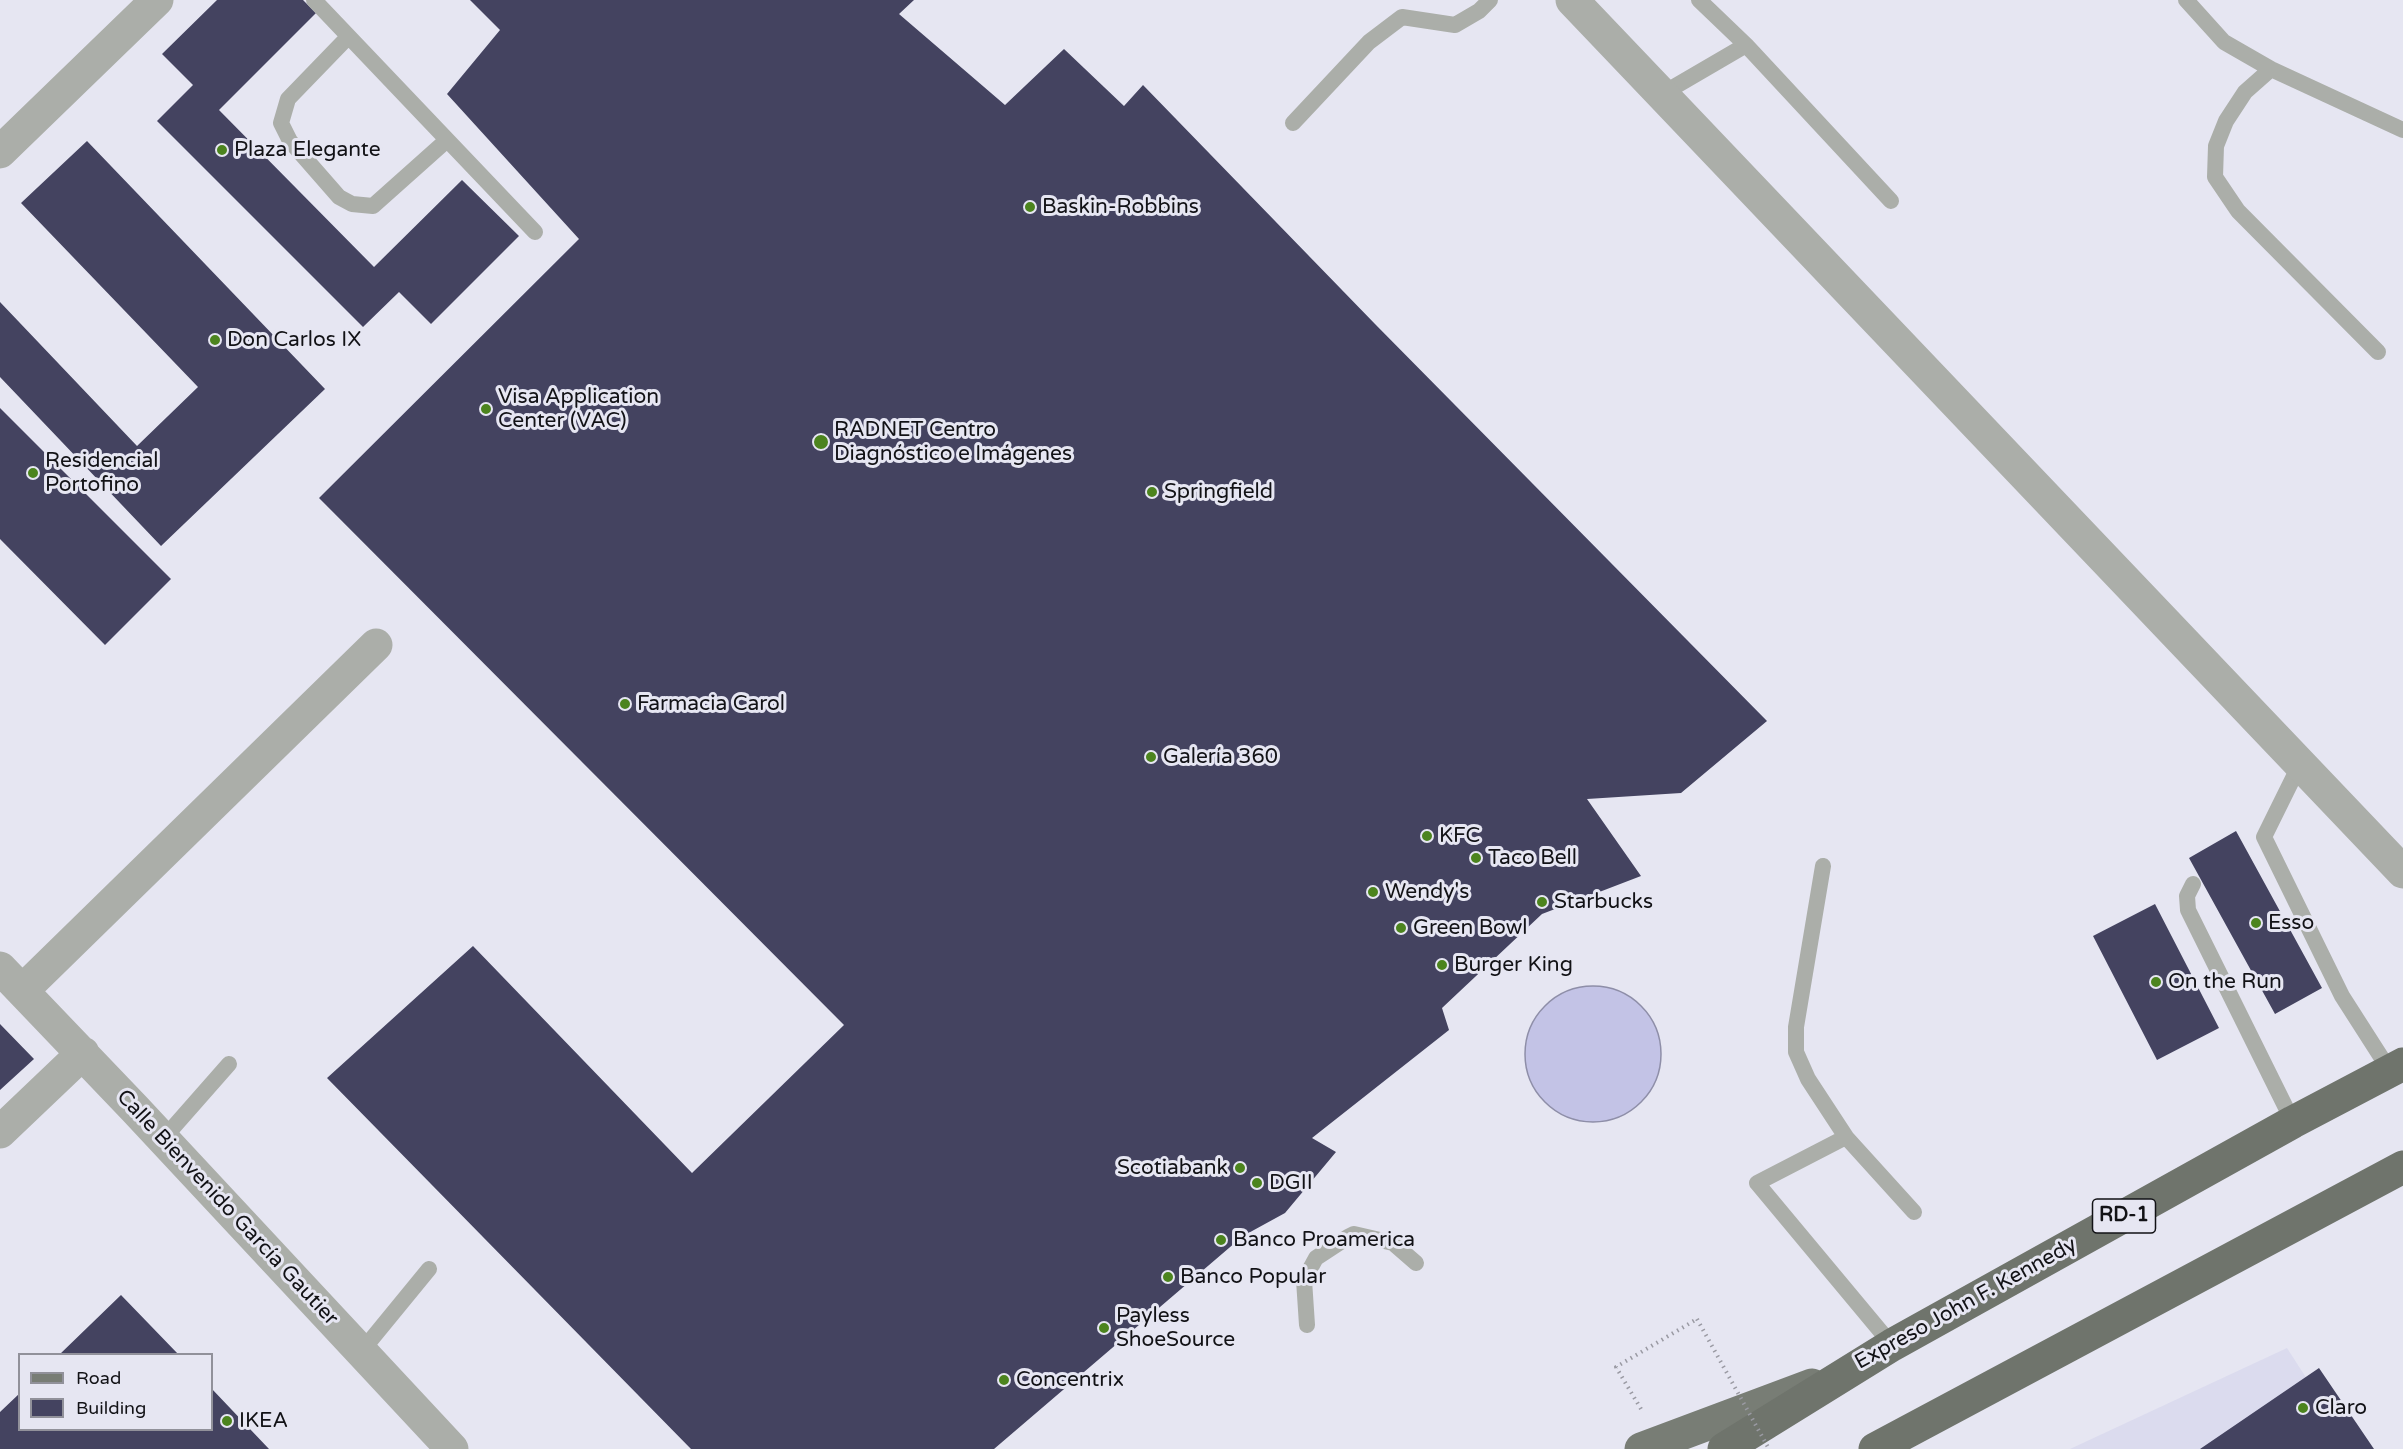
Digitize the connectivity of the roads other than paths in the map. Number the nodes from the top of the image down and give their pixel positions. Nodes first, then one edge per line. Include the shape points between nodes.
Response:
1 (157, 0) edge
2 (314, 0) edge
3 (1490, 0) edge
4 (1572, 0) edge
5 (1699, 0) edge
6 (2186, 0) edge
7 (348, 37) junction
8 (1746, 45) junction
9 (2271, 69) junction
10 (1662, 94) junction
11 (1293, 123) dead end
12 (2403, 130) edge
13 (447, 140) junction
14 (0, 152) edge
15 (1891, 201) dead end
16 (535, 232) dead end
17 (2378, 352) dead end
18 (376, 645) dead end
19 (2301, 762) junction
20 (1823, 866) dead end
21 (2403, 872) edge
22 (2193, 884) dead end
23 (11, 980) edge
24 (83, 1053) junction
25 (228, 1064) dead end
26 (2396, 1068) edge
27 (2293, 1122) junction
28 (0, 1132) edge
29 (1846, 1137) junction
30 (163, 1139) junction
31 (2403, 1167) edge
32 (1914, 1212) dead end
33 (1416, 1263) dead end
34 (429, 1269) dead end
35 (1307, 1325) dead end
36 (1892, 1345) junction
37 (361, 1352) junction
38 (1847, 1371) junction
39 (1651, 1446) edge
40 (452, 1449) edge
41 (1724, 1449) edge
42 (1875, 1449) edge

1 - 14 street
2 - 7 lane
3 - 11 lane via 1455,25 1402,17 1369,42
4 - 10 street
5 - 8 lane
6 - 9 lane via 2224,42
7 - 13 lane
7 - 13 lane via 288,99 281,123 290,141 339,197 352,204 373,206
8 - 10 lane
8 - 15 lane
9 - 12 lane
9 - 17 lane via 2245,92 2226,121 2216,146 2215,177 2238,211
10 - 19 street
13 - 16 lane
18 - 23 street
19 - 21 street
19 - 26 lane via 2264,837 2342,996
20 - 29 lane via 1796,1027 1796,1052 1808,1079
22 - 27 lane via 2187,896 2188,910
23 - 24 street, Calle Bienvenido García Gautier
24 - 28 street
24 - 30 street, Calle Bienvenido García Gautier
25 - 30 lane
26 - 27 highway, Expreso John F. Kennedy / RD-1
27 - 36 highway, Expreso John F. Kennedy / RD-1
29 - 32 lane
29 - 36 lane via 1758,1184
30 - 37 street, Calle Bienvenido García Gautier
31 - 42 highway
33 - 35 lane via 1393,1243 1354,1234 1348,1237 1316,1258 1304,1280
34 - 37 lane
36 - 38 highway, Expreso John F. Kennedy / RD-1
37 - 40 street, Calle Bienvenido García Gautier
38 - 39 main road, RD-1
38 - 41 highway, Expreso John F. Kennedy / RD-1

